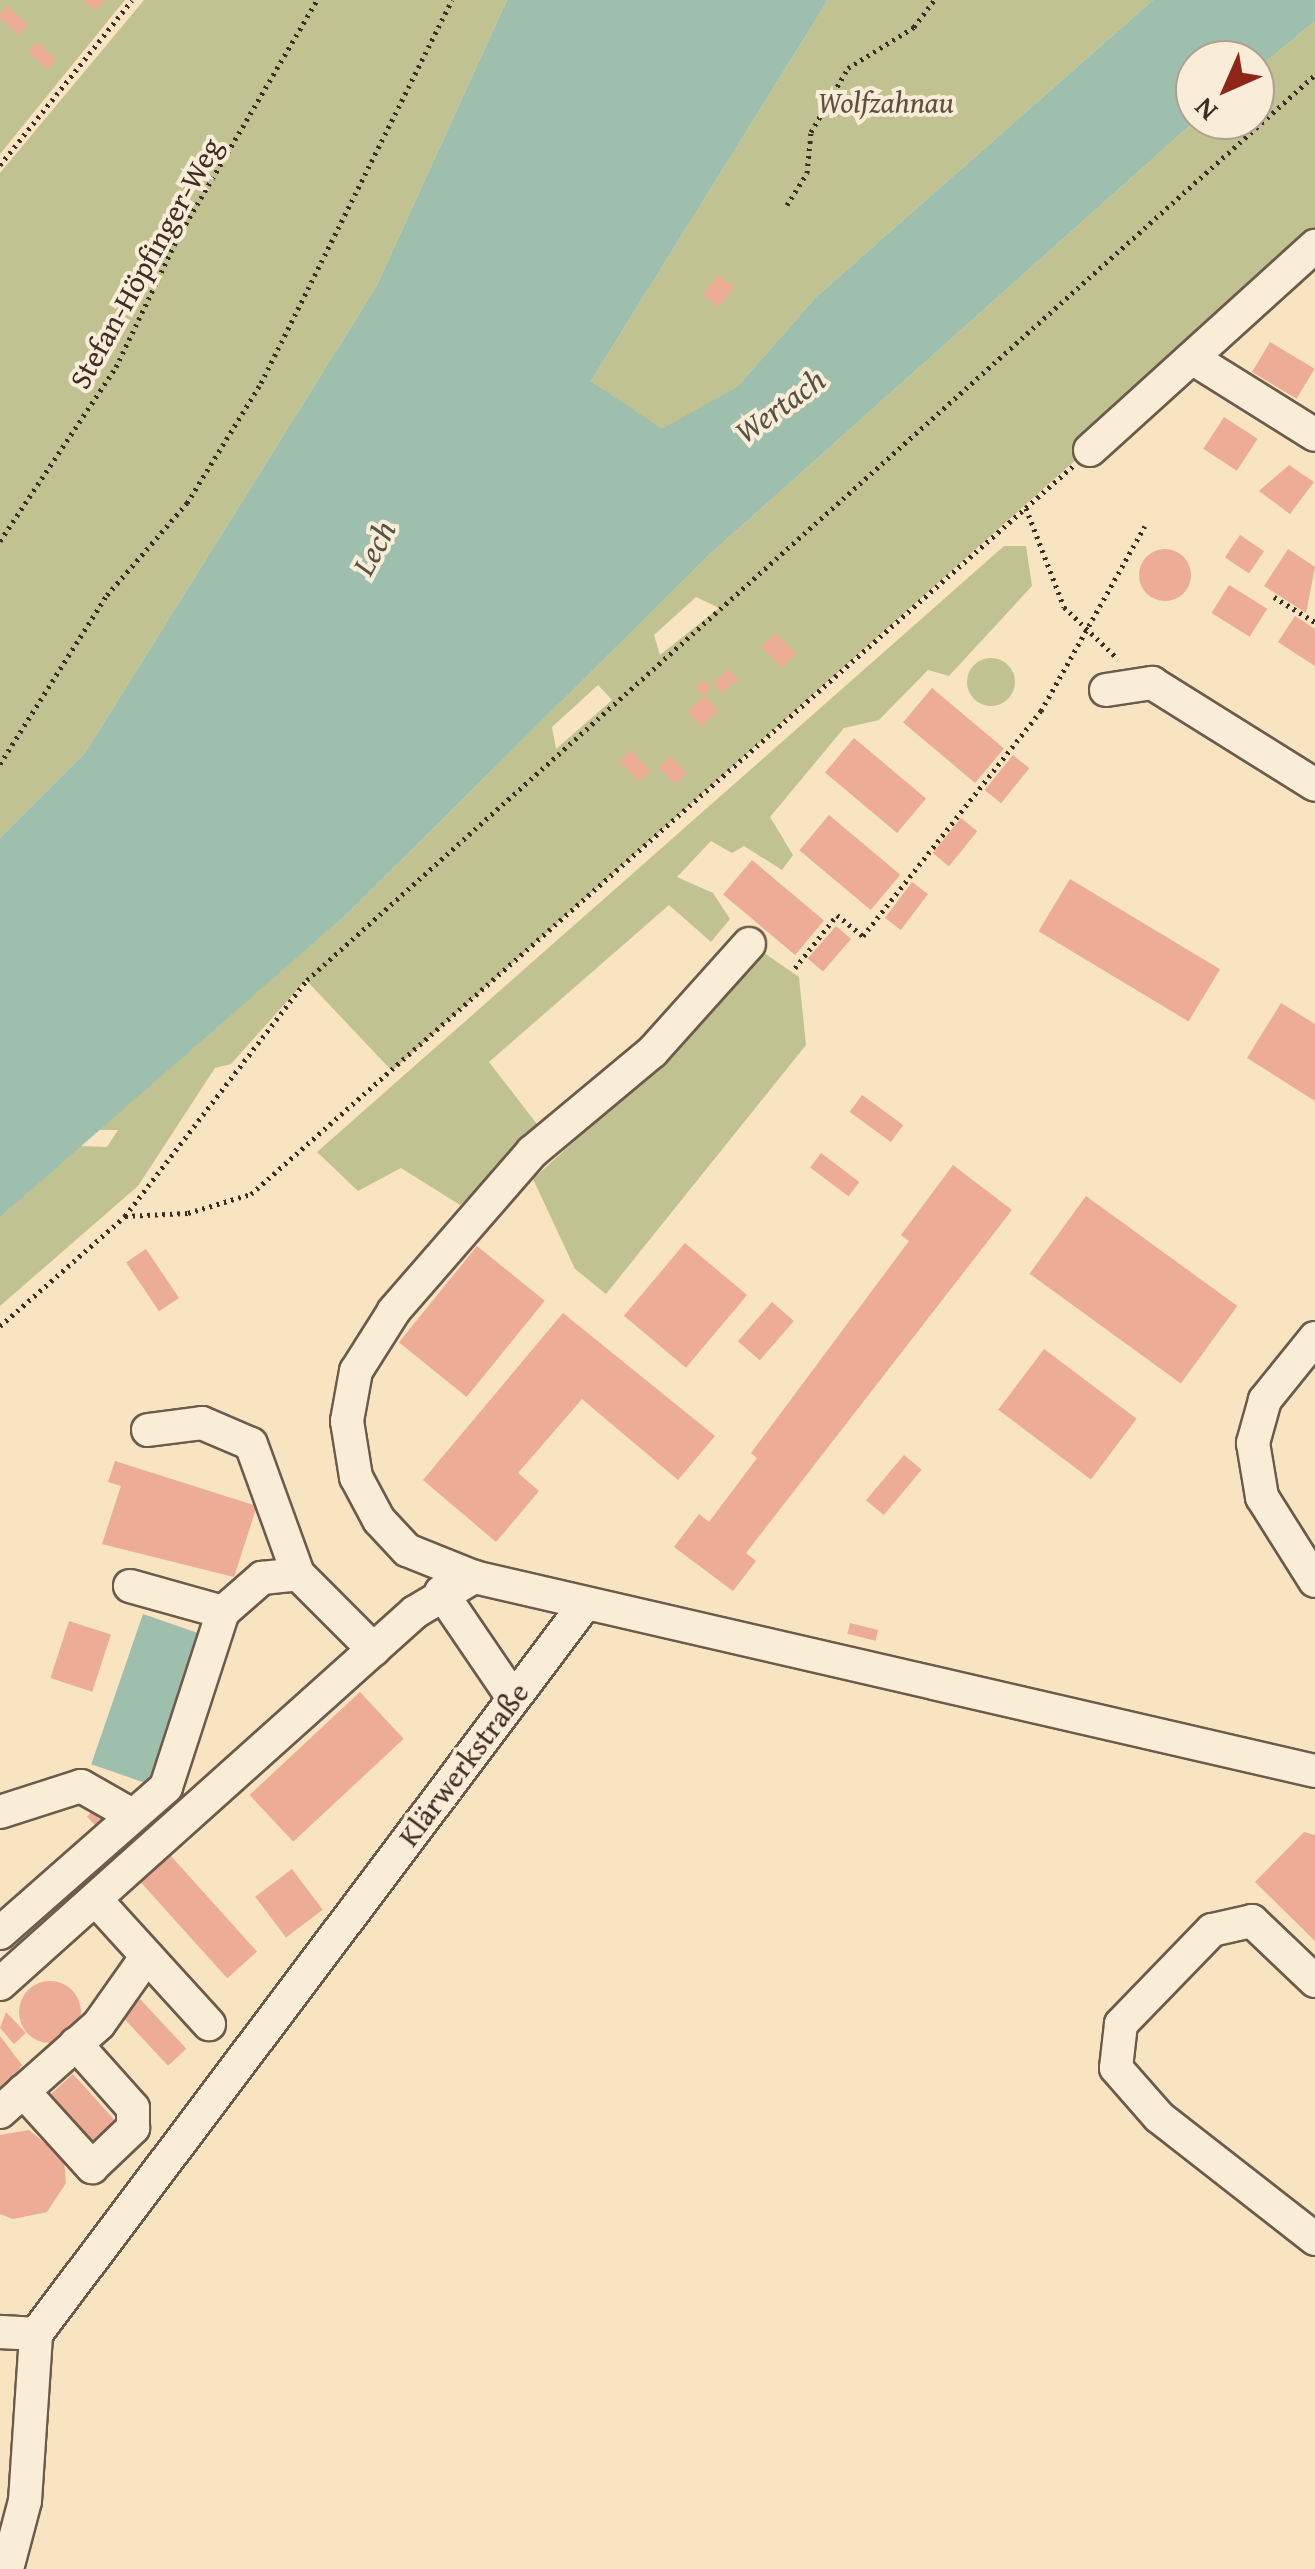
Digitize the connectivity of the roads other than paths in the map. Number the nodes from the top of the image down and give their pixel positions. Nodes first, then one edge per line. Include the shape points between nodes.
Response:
1 (1315, 246) edge
2 (1192, 358) junction
3 (1315, 435) edge
4 (1090, 450) road end
5 (1106, 690) dead end
6 (1315, 785) edge
7 (750, 944) dead end
8 (1315, 1338) edge
9 (148, 1430) dead end
10 (298, 1574) junction
11 (474, 1577) junction
12 (1315, 1581) edge
13 (130, 1586) dead end
14 (442, 1592) junction
15 (585, 1604) junction
16 (223, 1612) junction
17 (374, 1650) junction
18 (514, 1698) junction
19 (1315, 1770) edge
20 (0, 1812) edge
21 (132, 1815) junction
22 (96, 1900) junction
23 (0, 1933) edge
24 (147, 1956) junction
25 (1315, 1980) edge
26 (0, 1984) edge
27 (209, 2024) dead end
28 (76, 2044) junction
29 (12, 2102) edge
30 (1315, 2239) edge
31 (0, 2332) edge
32 (36, 2334) junction
33 (7, 2569) edge

1 - 2 street
2 - 3 street
2 - 4 street
5 - 6 street via 1152,683
7 - 11 street via 652,1052 532,1152 394,1311 356,1371 353,1458 379,1520 407,1550
8 - 12 street via 1265,1400 1253,1444 1262,1497
9 - 10 street via 202,1423 251,1444
10 - 16 street via 262,1578
10 - 17 street
11 - 14 street
11 - 15 street
13 - 16 street
14 - 17 street
14 - 18 street
15 - 18 street, Klärwerkstraße
15 - 19 street
16 - 21 street via 166,1787
17 - 22 street
18 - 32 street, Klärwerkstraße
20 - 21 street via 81,1786
21 - 23 street
22 - 24 street
22 - 26 street
24 - 27 street
24 - 28 street
25 - 30 street via 1252,1921 1212,1930 1121,2024 1116,2068 1159,2117
28 - 29 street
28 - 29 street via 133,2108 134,2128 92,2167
31 - 32 street
32 - 33 street via 25,2501

